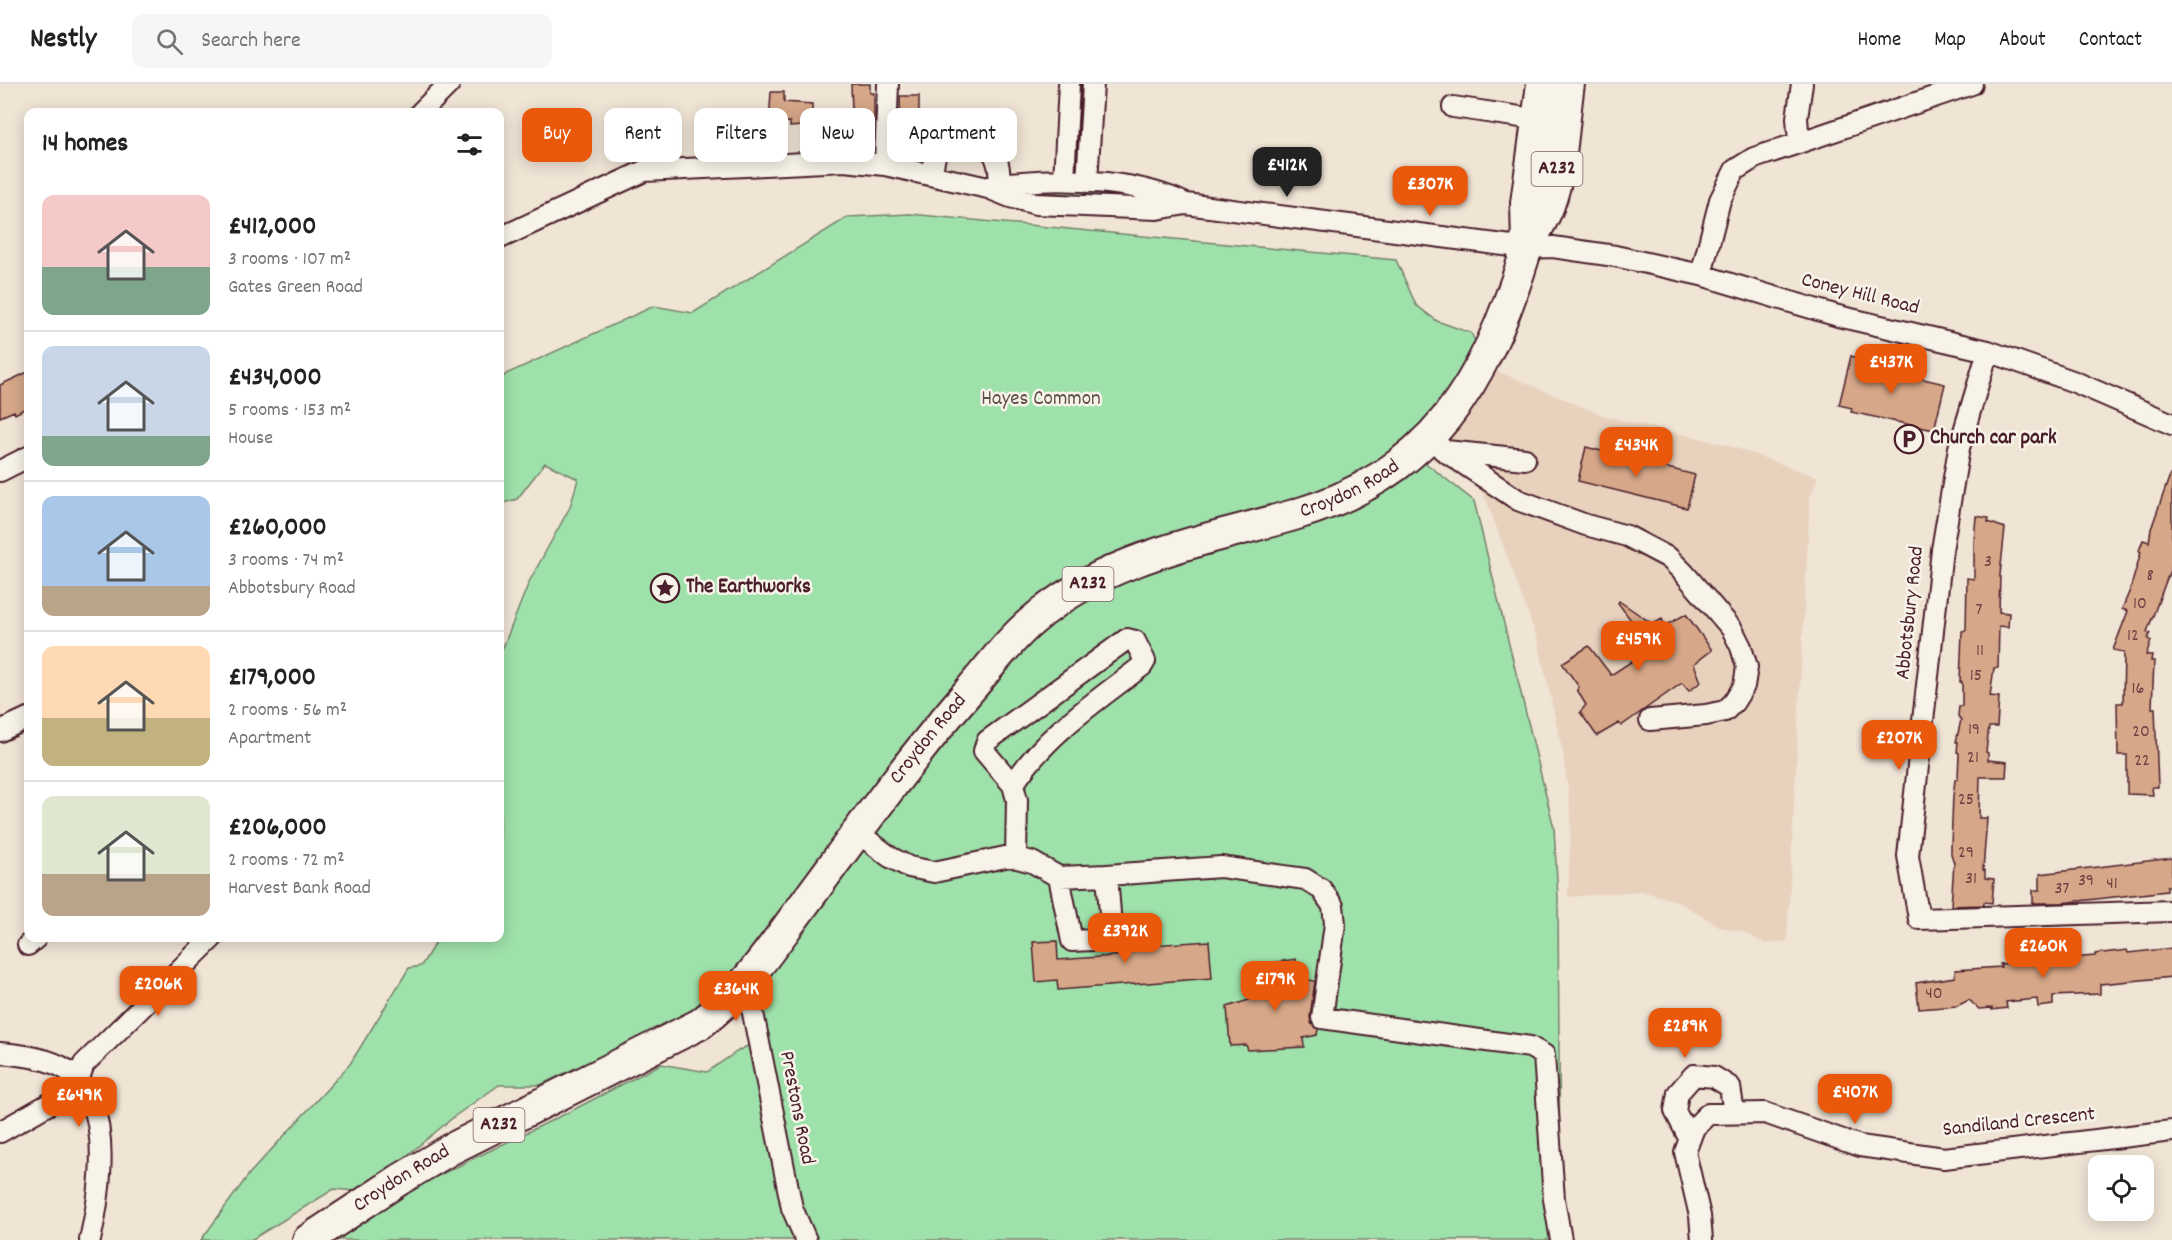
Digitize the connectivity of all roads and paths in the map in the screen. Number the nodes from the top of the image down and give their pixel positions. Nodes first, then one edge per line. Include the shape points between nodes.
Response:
1 (449, 84) edge
2 (888, 84) edge
3 (1069, 84) edge
4 (1093, 84) edge
5 (1542, 84) edge
6 (1569, 84) edge
7 (1802, 84) edge
8 (1972, 84) edge
9 (1453, 107) dead end
10 (425, 108) edge
11 (1550, 121) junction
12 (1799, 142) junction
13 (885, 165) junction
14 (931, 175) junction
15 (1064, 180) junction
16 (1087, 182) junction
17 (993, 185) junction
18 (1185, 204) junction
19 (504, 236) edge
20 (1527, 248) junction
21 (1701, 276) junction
22 (1988, 351) junction
23 (2172, 424) edge
24 (1437, 443) junction
25 (24, 459) edge
26 (1525, 459) dead end
27 (0, 471) edge
28 (24, 720) edge
29 (1650, 720) dead end
30 (0, 731) edge
31 (1013, 785) junction
32 (857, 832) junction
33 (1017, 858) junction
34 (1107, 875) junction
35 (1059, 877) junction
36 (2172, 911) edge
37 (208, 942) edge
38 (743, 984) junction
39 (0, 1053) edge
40 (78, 1081) junction
41 (1734, 1113) junction
42 (2172, 1131) edge
43 (0, 1132) edge
44 (1689, 1138) junction
45 (90, 1240) edge
46 (308, 1240) edge
47 (806, 1240) edge
48 (1561, 1240) edge
49 (1702, 1240) edge

1 - 10 street
2 - 13 street
3 - 15 street
4 - 16 street
5 - 11 highway, Croydon Road / A232
6 - 11 highway, Croydon Road / A232
7 - 12 street via 1797,117
8 - 12 street
9 - 11 street
11 - 20 highway, Croydon Road / A232 via 1526,203
12 - 21 street via 1754,158 1735,170 1720,200
13 - 14 street
13 - 19 street via 844,161 644,171
14 - 17 street
14 - 17 street via 938,143 949,136 986,143 997,158 1000,174
15 - 16 street
15 - 17 street
16 - 18 street via 1162,193
17 - 18 street via 1010,197 1036,204 1157,209
18 - 20 street, Coney Hill Road
20 - 21 street, Coney Hill Road via 1553,247 1615,256
20 - 24 highway, Croydon Road / A232 via 1510,301 1482,363
21 - 22 street, Coney Hill Road via 1838,316
22 - 23 street, Coney Hill Road via 2075,382
22 - 36 street, Abbotsbury Road via 1959,448 1942,550 1908,856 1919,920
24 - 26 street
24 - 29 street via 1518,500 1627,536 1669,558 1732,629 1747,667 1744,686 1734,702 1725,711
24 - 32 highway, Croydon Road / A232 via 1335,501 1143,558 1054,605 1009,644
25 - 27 street
28 - 30 street
31 - 31 street via 1034,756 1066,724 1142,666 1145,661 1135,641 1127,639 987,741 984,751
31 - 33 street via 1017,800
32 - 33 street via 909,867 934,872 1010,856
32 - 38 highway, Croydon Road / A232
33 - 35 street
34 - 35 street
34 - 35 street via 1112,939 1072,941
34 - 48 street via 1221,867 1305,879 1321,889 1333,906 1335,924 1322,1018 1530,1047 1544,1055 1554,1199
37 - 40 street via 84,1064
38 - 46 highway, Croydon Road / A232 via 700,1024 451,1149
38 - 47 street, Prestons Road via 749,993 792,1208
39 - 40 street via 51,1062
40 - 43 street via 70,1092
40 - 45 street via 91,1101 101,1153 97,1210
41 - 42 street, Sandiland Crescent via 1765,1113 1860,1146 1944,1158
41 - 44 street, Sandiland Crescent via 1708,1114
41 - 44 street via 1730,1087 1714,1077 1694,1075 1678,1093 1675,1111
44 - 49 street via 1685,1152

